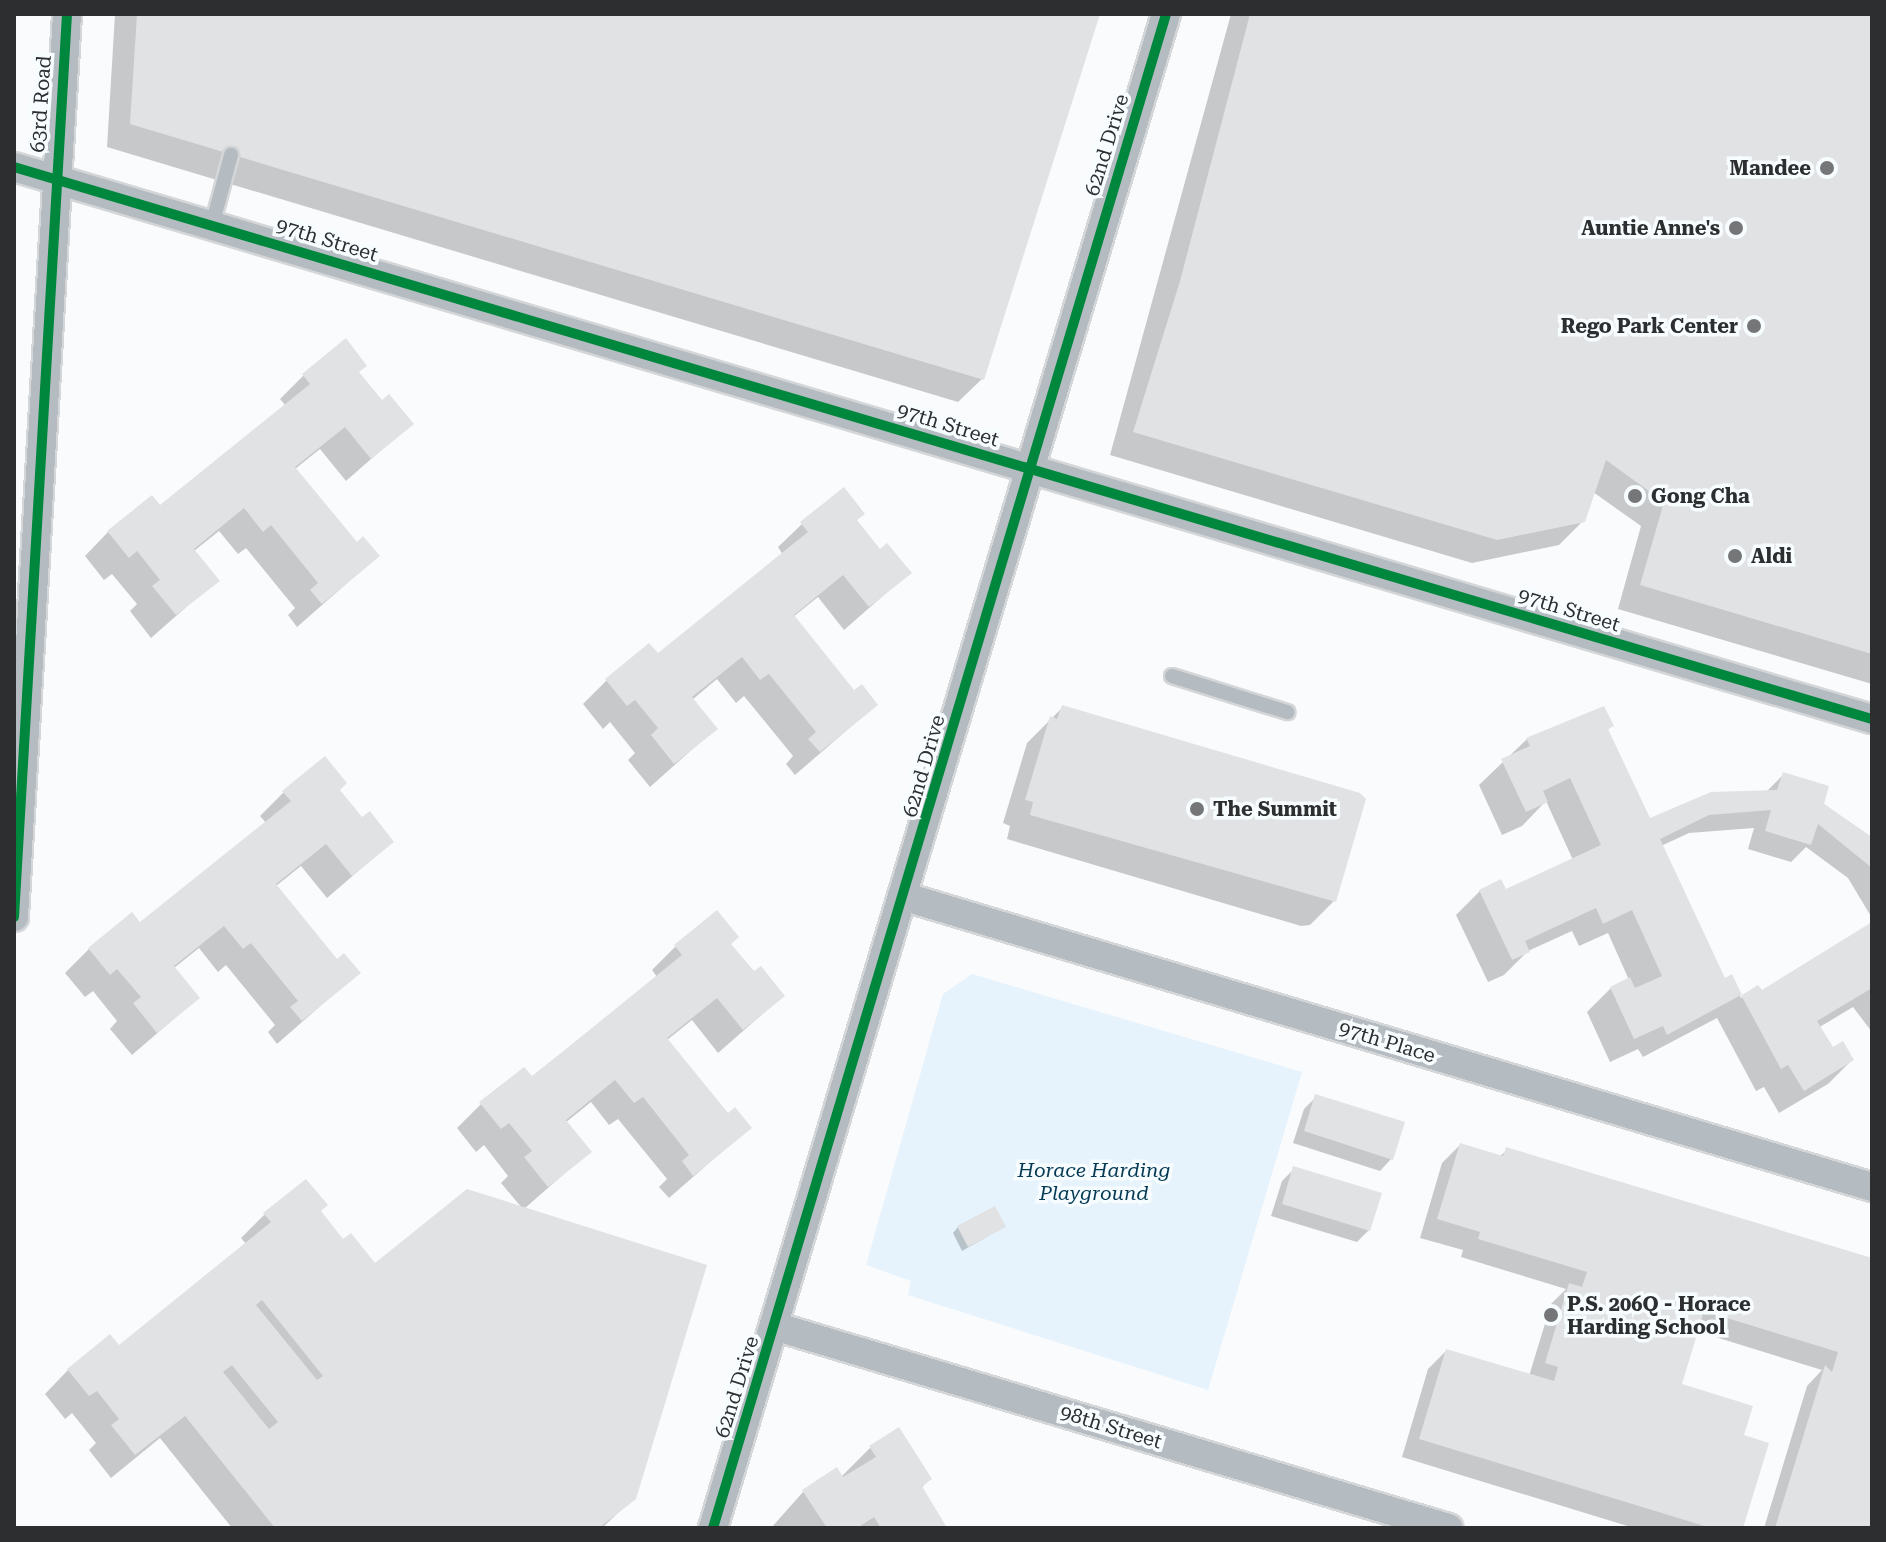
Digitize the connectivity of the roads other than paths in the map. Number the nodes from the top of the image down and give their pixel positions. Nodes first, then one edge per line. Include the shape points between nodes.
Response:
1 (67, 14) edge
2 (1166, 14) edge
3 (231, 155) dead end
4 (14, 167) edge
5 (54, 177) junction
6 (212, 225) junction
7 (1030, 468) junction
8 (1172, 676) dead end
9 (1287, 712) dead end
10 (1872, 719) edge
11 (902, 896) junction
12 (14, 917) edge
13 (1872, 1187) edge
14 (774, 1326) junction
15 (713, 1528) edge
16 (1448, 1528) edge

1 - 5 street, 63rd Road
2 - 7 street, 62nd Drive
3 - 6 lane
4 - 5 street, 97th Street
5 - 6 street, 97th Street
5 - 12 street, 63rd Road
6 - 7 street, 97th Street
7 - 10 street, 97th Street
7 - 11 street, 62nd Drive
8 - 9 lane
11 - 13 street, 97th Place
11 - 14 street, 62nd Drive
14 - 15 street, 62nd Drive
14 - 16 street, 98th Street

